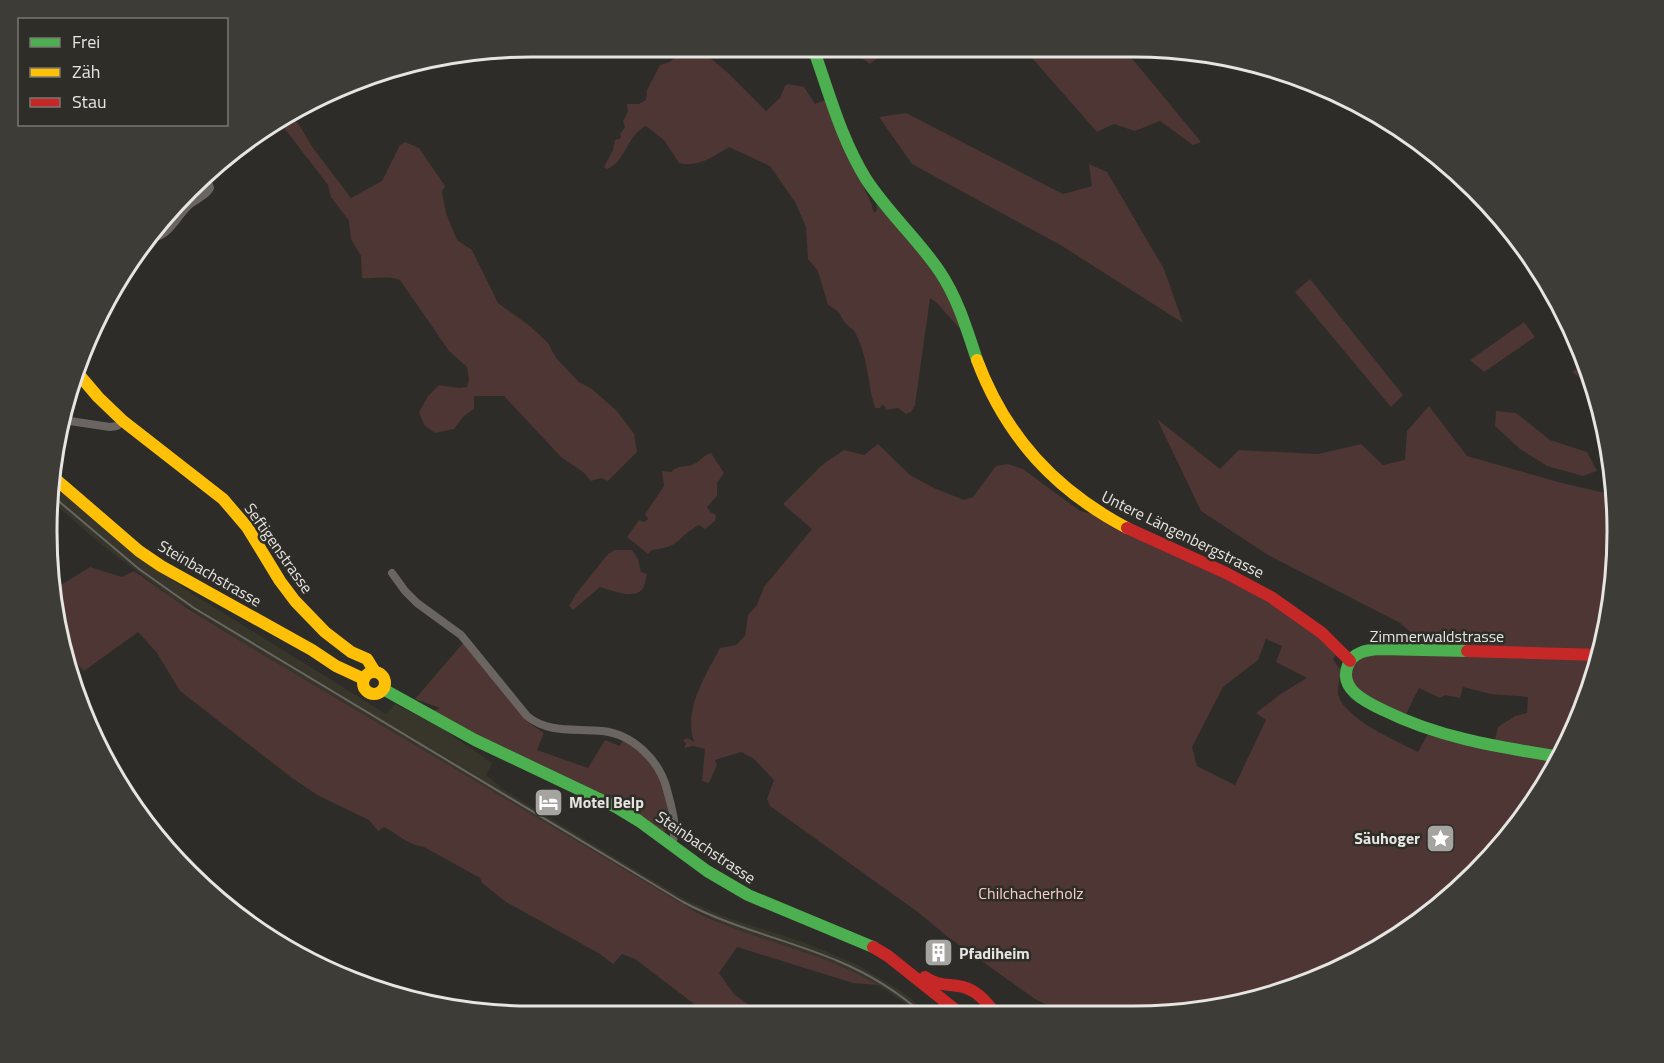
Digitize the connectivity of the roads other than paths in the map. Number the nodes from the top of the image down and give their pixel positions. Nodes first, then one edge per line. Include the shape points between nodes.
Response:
1 (816, 57) edge
2 (209, 184) edge
3 (163, 234) edge
4 (82, 378) edge
5 (70, 421) edge
6 (123, 421) junction
7 (60, 484) edge
8 (392, 573) dead end
9 (1591, 655) edge
10 (1350, 661) junction
11 (375, 672) junction
12 (364, 679) junction
13 (383, 689) junction
14 (1550, 755) edge
15 (672, 845) junction
16 (888, 956) junction
17 (951, 1006) edge
18 (990, 1006) edge

1 - 10 main road, Untere Längenbergstrasse via 840,127 861,172 945,279 961,309 981,370 1000,409 1041,465 1078,498 1123,526 1273,598 1326,637
2 - 3 street via 208,191
4 - 6 main road, Seftigenstrasse
5 - 6 street via 110,427
6 - 11 main road, Seftigenstrasse via 223,499 247,527 295,601 325,632 371,662
7 - 12 main road, Steinbachstrasse via 161,566
8 - 15 street via 417,603 461,635 533,721 545,728 611,732 645,753 661,772 666,786 675,824
9 - 10 main road, Zimmerwaldstrasse via 1379,649 1360,653
10 - 14 main road via 1346,675 1352,690 1400,717 1448,736
11 - 12 main road
11 - 13 main road via 383,676
12 - 13 main road, Steinbachstrasse via 368,691
13 - 15 main road, Steinbachstrasse via 475,740 616,807
15 - 16 main road, Steinbachstrasse via 748,895
16 - 17 main road
16 - 18 main road via 936,985 975,992

